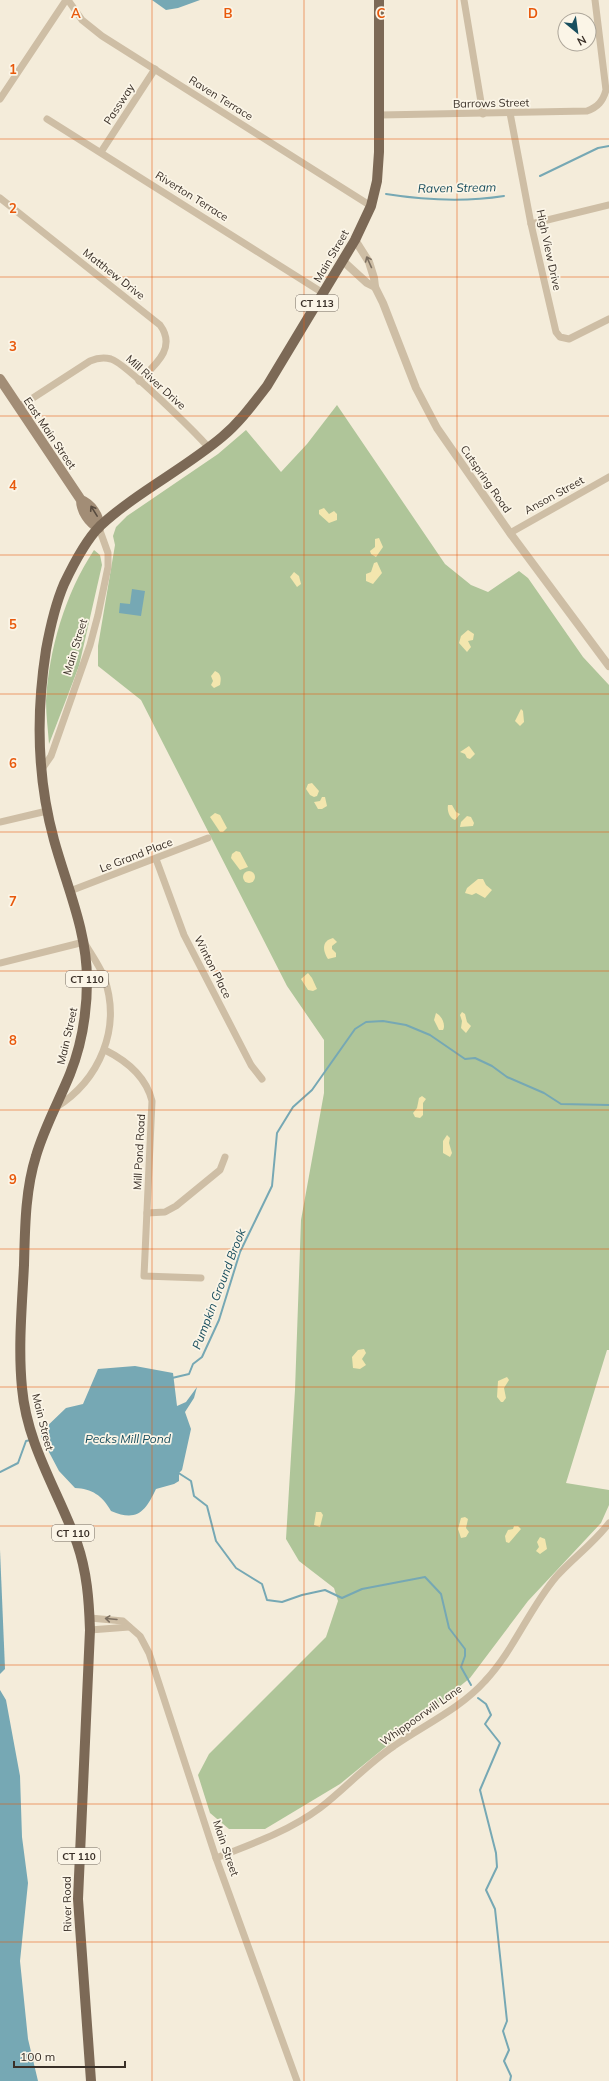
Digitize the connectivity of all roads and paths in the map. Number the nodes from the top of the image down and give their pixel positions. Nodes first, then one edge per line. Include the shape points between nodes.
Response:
1 (67, 0) edge
2 (380, 0) edge
3 (464, 0) edge
4 (594, 0) edge
5 (155, 69) junction
6 (0, 99) edge
7 (510, 113) junction
8 (483, 114) junction
9 (380, 115) junction
10 (47, 119) dead end
11 (101, 152) junction
12 (0, 198) edge
13 (609, 205) edge
14 (371, 206) junction
15 (531, 224) junction
16 (355, 240) junction
17 (342, 261) junction
18 (375, 287) junction
19 (323, 293) junction
20 (609, 319) edge
21 (0, 379) edge
22 (139, 381) junction
23 (18, 407) junction
24 (209, 448) junction
25 (609, 477) edge
26 (99, 528) junction
27 (510, 533) junction
28 (609, 666) edge
29 (42, 769) junction
30 (47, 811) junction
31 (0, 822) edge
32 (208, 838) dead end
33 (156, 859) junction
34 (70, 891) junction
35 (84, 942) junction
36 (0, 963) edge
37 (105, 1050) junction
38 (262, 1079) dead end
39 (55, 1108) junction
40 (225, 1157) dead end
41 (147, 1213) junction
42 (201, 1278) dead end
43 (609, 1523) edge
44 (90, 1618) junction
45 (129, 1627) junction
46 (90, 1630) junction
47 (216, 1858) junction
48 (91, 2081) edge
49 (297, 2081) edge

1 - 5 street, Raven Terrace via 82,20 102,36
1 - 6 street
2 - 9 main road, Main Street / CT 113
3 - 8 street
4 - 7 street, Barrows Street via 606,90 600,104 587,111
5 - 11 street, Passway
5 - 14 street, Raven Terrace
7 - 8 street, Barrows Street
7 - 15 street, High View Drive
8 - 9 street, Barrows Street
9 - 14 main road, Main Street / CT 113 via 378,167
10 - 11 street, Riverton Terrace
11 - 19 street, Riverton Terrace
12 - 22 street, Matthew Drive via 160,325 166,336 165,350 161,358
13 - 15 street
14 - 16 main road, Main Street / CT 113
15 - 20 street, High View Drive via 554,328 558,335 563,339 569,339
16 - 17 main road, Main Street / CT 113
18 -> 16 street, Cutspring Road via 369,262
17 - 18 street via 360,278
17 - 19 main road, Main Street / CT 113
18 - 27 street, Cutspring Road via 416,388 431,417
19 - 24 main road, Main Street / CT 113 via 267,386 240,420
21 - 23 main road, East Main Street
22 - 23 street, Mill River Drive via 112,359 97,358
22 - 24 street, Mill River Drive
23 - 26 main road, East Main Street via 81,500 83,510 91,522
24 - 26 main road, Main Street / CT 113 via 135,499
25 - 27 street, Anson Street
26 - 29 main road, Main Street / CT 110 via 70,573 54,614 40,696
26 - 29 street, Main Street via 108,553 108,567 98,615 51,756
27 - 28 street, Cutspring Road
29 - 30 main road, Main Street / CT 110
30 - 31 street
30 - 34 main road, Main Street / CT 110
32 - 33 street, Le Grand Place
33 - 34 street, Le Grand Place
33 - 38 street, Winton Place via 184,935 251,1065
34 - 35 main road, Main Street / CT 110
35 - 36 street
35 - 37 street, Main Street via 101,972 108,992 110,1026
35 - 39 main road, Main Street / CT 110 via 87,983 85,1017 76,1057
37 - 39 street, Main Street via 84,1083 70,1099
37 - 41 street, Mill Pond Road via 118,1056 135,1070 149,1089 152,1101
39 - 44 main road, Main Street / CT 110 via 35,1159 28,1189 20,1359 25,1408 33,1440 80,1555 88,1589
40 - 41 street via 220,1170 176,1206 165,1212
41 - 42 street, Mill Pond Road via 144,1276
43 - 47 street, Whippoorwill Lane via 557,1576 541,1596 501,1662 468,1697 393,1747 308,1816 266,1838
45 -> 44 street, Main Street via 121,1620
44 - 46 main road, Main Street / CT 110
45 - 46 street
45 - 47 street, Main Street via 140,1636 149,1653
46 - 48 main road, River Road / CT 110 via 78,1899
47 - 49 street, Main Street

